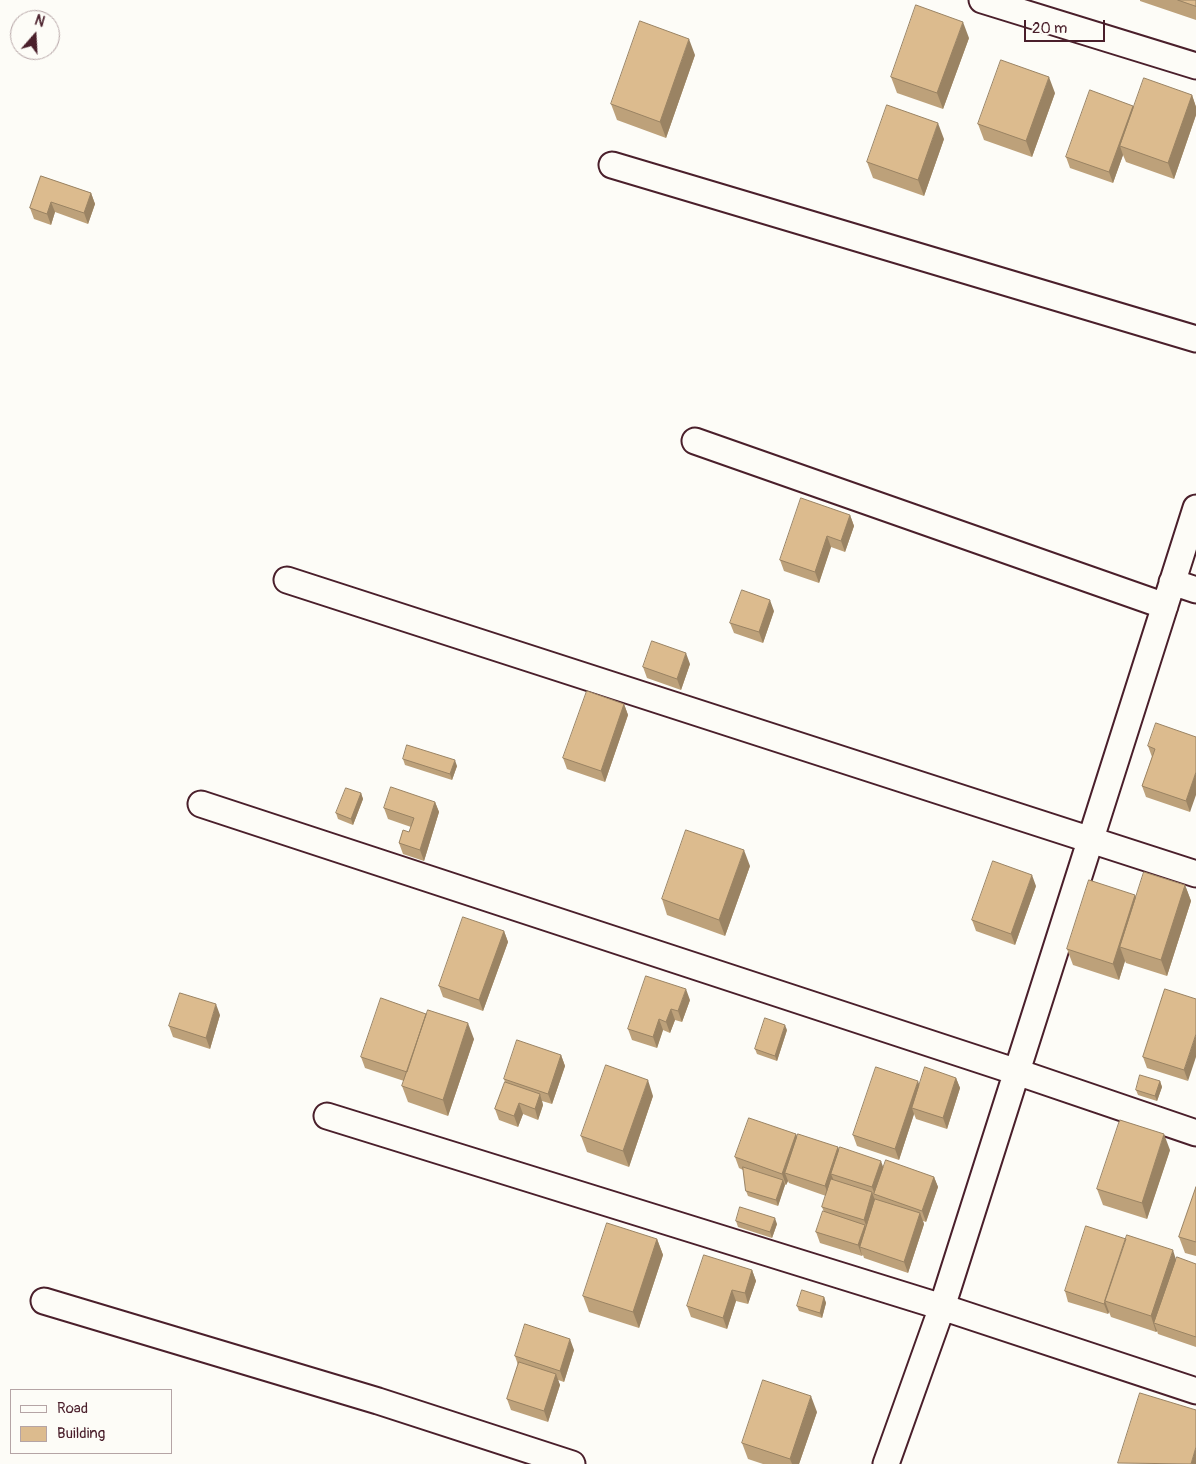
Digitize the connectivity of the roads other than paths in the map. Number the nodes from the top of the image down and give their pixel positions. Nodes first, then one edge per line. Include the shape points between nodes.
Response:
1 (982, 0) edge
2 (1196, 66) edge
3 (612, 165) dead end
4 (1196, 339) edge
5 (695, 441) dead end
6 (1196, 508) edge
7 (287, 580) dead end
8 (1172, 582) junction
9 (1196, 590) edge
10 (1165, 606) junction
11 (201, 804) dead end
12 (1090, 840) junction
13 (1196, 874) edge
14 (1017, 1072) junction
15 (327, 1116) dead end
16 (1196, 1133) edge
17 (44, 1301) dead end
18 (942, 1307) junction
19 (1196, 1391) edge
20 (572, 1464) edge
21 (886, 1464) edge

1 - 2 street
3 - 4 street
5 - 10 street
6 - 8 street
7 - 12 street
8 - 9 street
8 - 10 street
10 - 12 street
11 - 14 street
12 - 13 street
12 - 14 street
14 - 16 street
14 - 18 street
15 - 18 street
17 - 20 street via 378,1401
18 - 19 street
18 - 21 street

